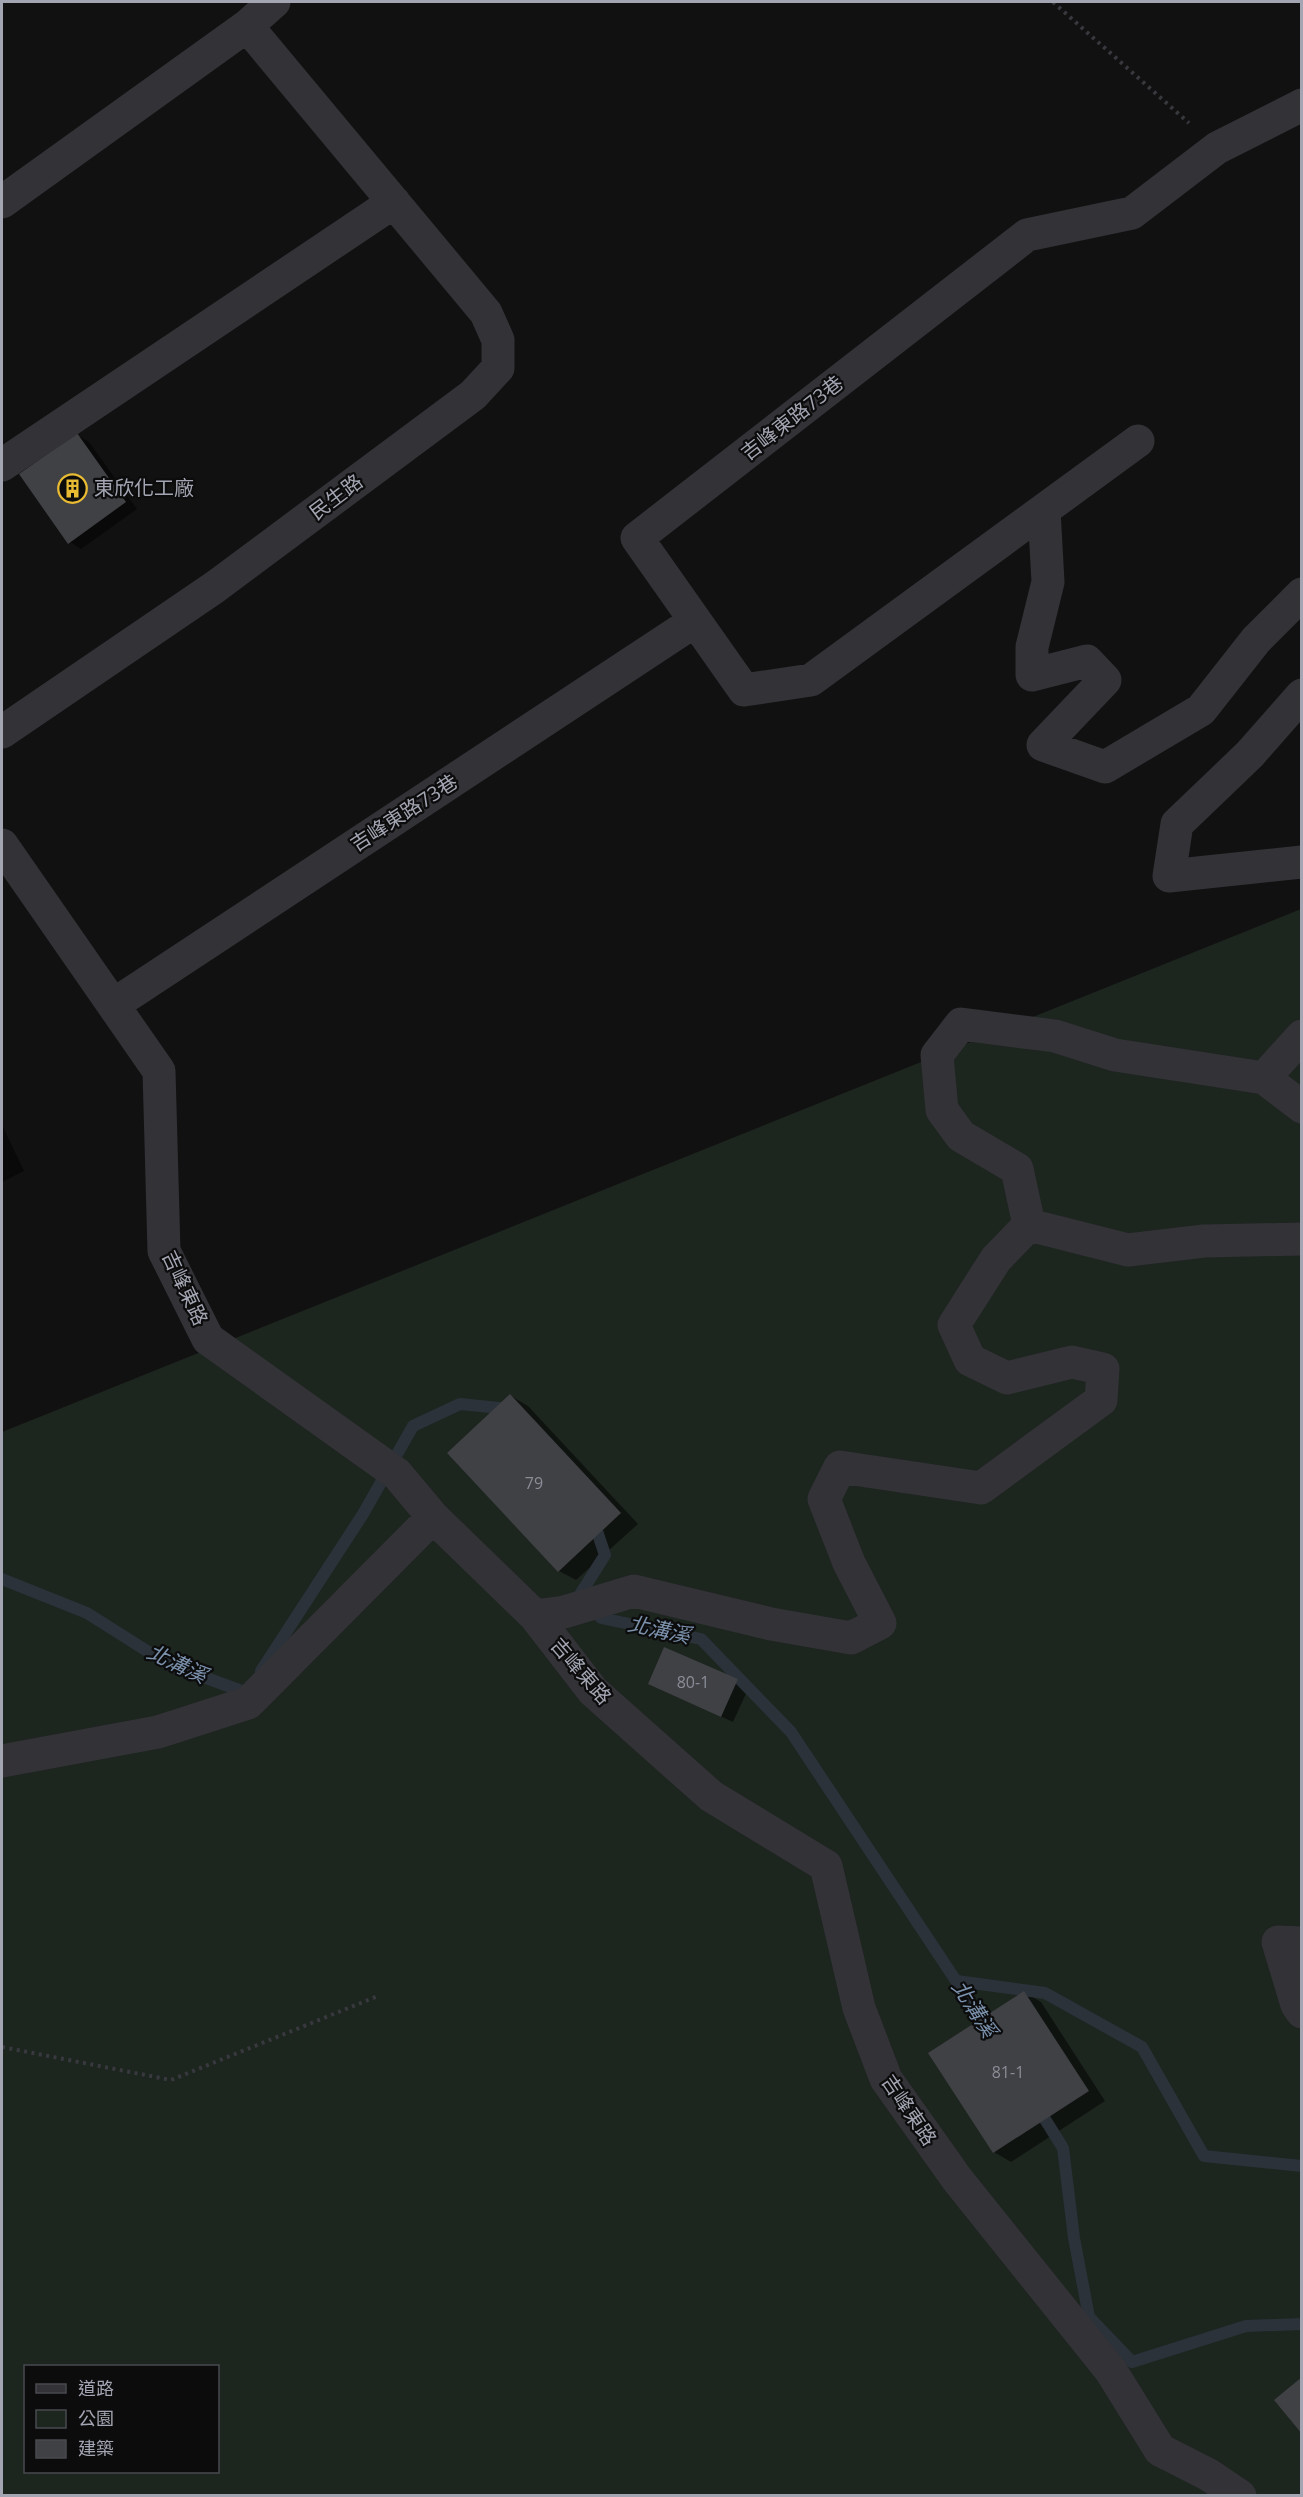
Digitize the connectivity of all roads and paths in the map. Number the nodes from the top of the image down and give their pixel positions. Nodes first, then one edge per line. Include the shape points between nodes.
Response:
1 (274, 2) edge
2 (1053, 2) edge
3 (247, 26) junction
4 (1302, 105) edge
5 (1216, 148) junction
6 (2, 202) edge
7 (394, 202) junction
8 (1138, 441) dead end
9 (2, 465) edge
10 (1044, 510) junction
11 (1302, 594) edge
12 (695, 621) junction
13 (1302, 695) edge
14 (2, 732) edge
15 (2, 845) edge
16 (1302, 862) edge
17 (113, 1005) junction
18 (1302, 1036) edge
19 (1264, 1078) junction
20 (1302, 1107) edge
21 (1029, 1225) junction
22 (1302, 1239) edge
23 (433, 1517) junction
24 (550, 1614) junction
25 (2, 1761) edge
26 (1302, 1943) edge
27 (378, 1996) dead end
28 (1302, 2012) edge
29 (2, 2047) edge
30 (1240, 2496) edge

1 - 3 street
2 - 5 path
3 - 6 street
3 - 7 street, 民生路
4 - 5 street
5 - 12 street, 吉峰東路73巷 via 1132,213 1027,235 637,538
7 - 9 street
7 - 14 street, 民生路 via 486,313 498,340 498,368 473,395 215,587
8 - 10 street
10 - 11 street via 1048,582 1032,647 1032,675 1087,661 1106,680 1043,745 1106,767 1201,710 1256,640
10 - 12 street, 吉峰東路73巷 via 811,680 744,690
12 - 17 street, 吉峰東路73巷
13 - 16 street via 1250,754 1177,824 1169,876
15 - 17 street, 吉峰東路
17 - 23 street, 吉峰東路 via 159,1071 164,1251 208,1339 397,1474
18 - 19 street
19 - 20 street
19 - 21 street via 1115,1055 1055,1036 960,1024 937,1055 942,1110 960,1136 1017,1169
21 - 22 street via 1128,1250 1204,1241
21 - 24 street via 996,1259 954,1325 970,1360 1007,1378 1072,1362 1103,1369 1101,1400 981,1488 840,1467 824,1499 849,1563 880,1623 851,1638 634,1592
23 - 24 street, 吉峰東路
23 - 25 street via 248,1703 158,1732
24 - 30 street, 吉峰東路 via 593,1691 711,1796 826,1866 859,2008 886,2079 957,2179 1111,2371 1160,2450
26 - 28 street via 1278,1942
27 - 29 path via 171,2080

